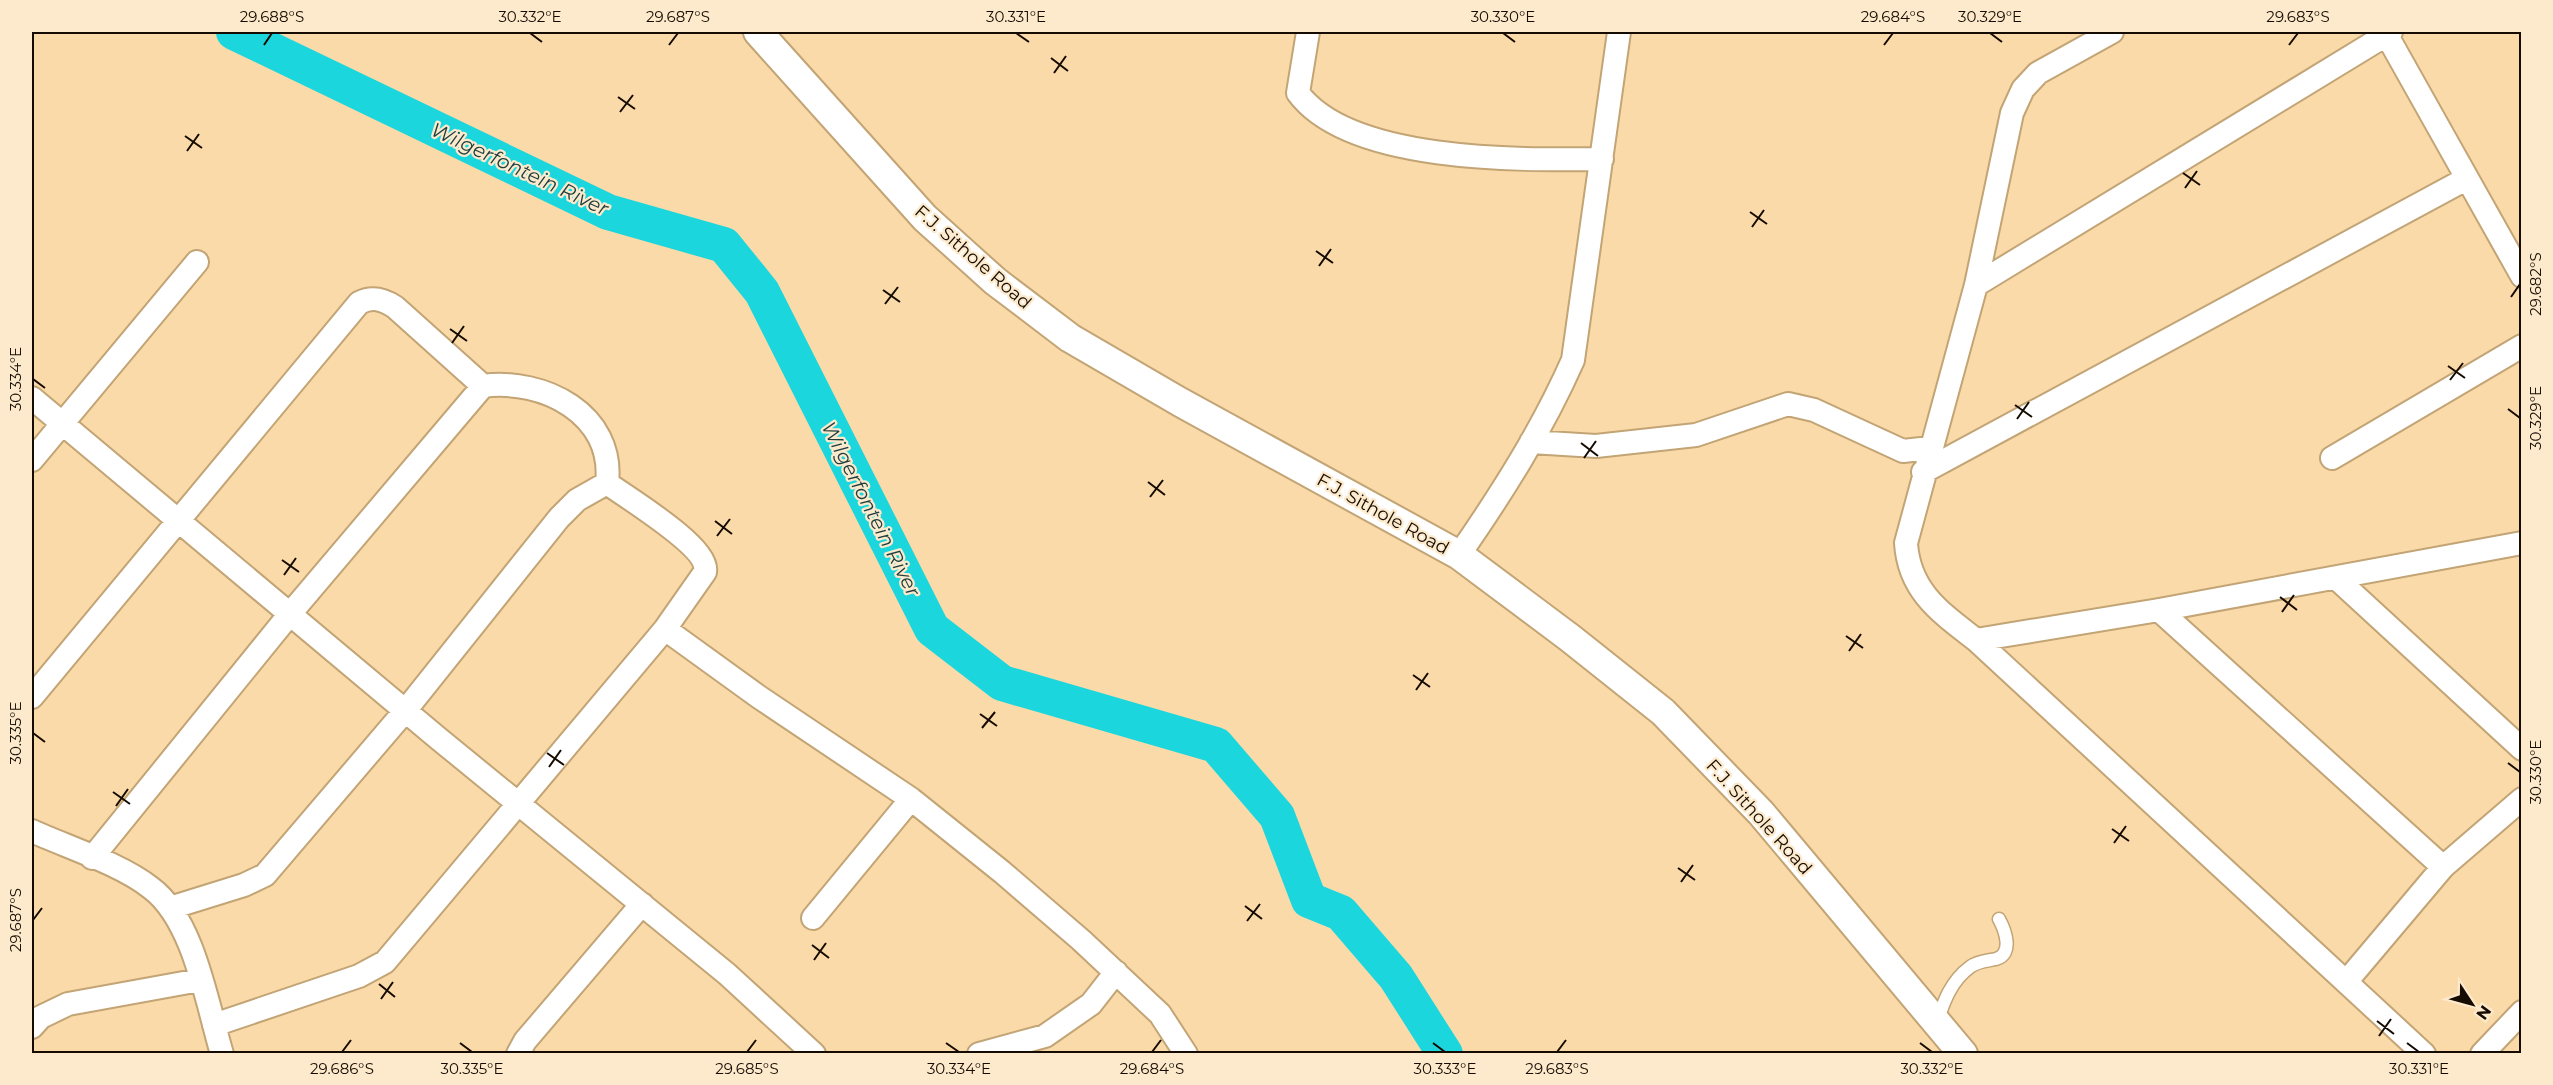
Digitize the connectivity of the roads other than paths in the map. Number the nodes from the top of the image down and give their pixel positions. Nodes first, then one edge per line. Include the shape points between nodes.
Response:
1 (758, 32) edge
2 (1308, 32) edge
3 (1619, 32) edge
4 (2112, 32) edge
5 (2387, 32) edge
6 (1602, 159) junction
7 (2466, 179) junction
8 (197, 262) dead end
9 (2522, 276) edge
10 (1976, 285) junction
11 (2522, 346) edge
12 (483, 386) junction
13 (32, 398) edge
14 (62, 424) junction
15 (1531, 442) junction
16 (1930, 448) junction
17 (2332, 458) dead end
18 (32, 460) edge
19 (1923, 472) junction
20 (607, 483) junction
21 (176, 521) junction
22 (2522, 543) edge
23 (1459, 555) junction
24 (2336, 578) junction
25 (2159, 610) junction
26 (289, 615) junction
27 (665, 629) junction
28 (1976, 640) junction
29 (32, 697) edge
30 (405, 711) junction
31 (2522, 749) edge
32 (2522, 799) edge
33 (911, 800) junction
34 (518, 803) junction
35 (32, 831) edge
36 (92, 858) junction
37 (2443, 867) junction
38 (642, 904) junction
39 (170, 908) junction
40 (813, 918) dead end
41 (1999, 919) dead end
42 (1116, 972) junction
43 (200, 980) junction
44 (2346, 982) junction
45 (2522, 1012) edge
46 (1936, 1023) junction
47 (214, 1025) junction
48 (32, 1027) edge
49 (222, 1053) edge
50 (518, 1053) edge
51 (814, 1053) edge
52 (979, 1053) edge
53 (1186, 1053) edge
54 (1963, 1053) edge
55 (2424, 1053) edge
56 (2482, 1053) edge

1 - 23 street, F.J. Sithole Road via 925,218 1060,331 1180,402
2 - 6 street via 1298,93 1334,123 1367,138 1468,157
3 - 6 street
4 - 10 street via 2038,73 2023,89 2012,113
5 - 7 street
5 - 10 street
6 - 15 street via 1573,360
7 - 9 street
7 - 19 street
8 - 14 street
10 - 16 street
11 - 17 street
12 - 20 street via 510,384 532,388 582,414 607,453
12 - 21 street via 395,307 380,299 364,300
12 - 26 street
13 - 14 street
14 - 18 street
14 - 21 street
15 - 16 street via 1596,446 1696,435 1788,404 1814,410 1903,451
15 - 23 street via 1507,486
16 - 19 street
19 - 28 street via 1906,543 1911,575 1935,607
20 - 27 street via 685,538 704,561 705,572
20 - 30 street via 577,500 559,518
21 - 26 street
21 - 29 street
22 - 24 street
23 - 46 street, F.J. Sithole Road via 1663,712 1761,813
24 - 25 street
24 - 31 street
25 - 28 street
25 - 37 street
26 - 30 street
26 - 36 street
27 - 33 street
27 - 34 street
28 - 44 street
30 - 34 street
30 - 39 street via 264,875
32 - 37 street
33 - 40 street
33 - 42 street via 1002,872
34 - 38 street
34 - 47 street via 401,945 376,968
35 - 36 street
36 - 39 street via 152,888
37 - 44 street
38 - 50 street
38 - 51 street
39 - 43 street via 184,930
41 - 46 lane via 2006,932 2004,952 1998,959 1971,966 1954,981
42 - 52 street via 1092,1004 1045,1036
42 - 53 street via 1160,1014
43 - 47 street
43 - 48 street via 68,1004 41,1017
44 - 55 street
45 - 56 street
46 - 54 street, F.J. Sithole Road
47 - 49 street

